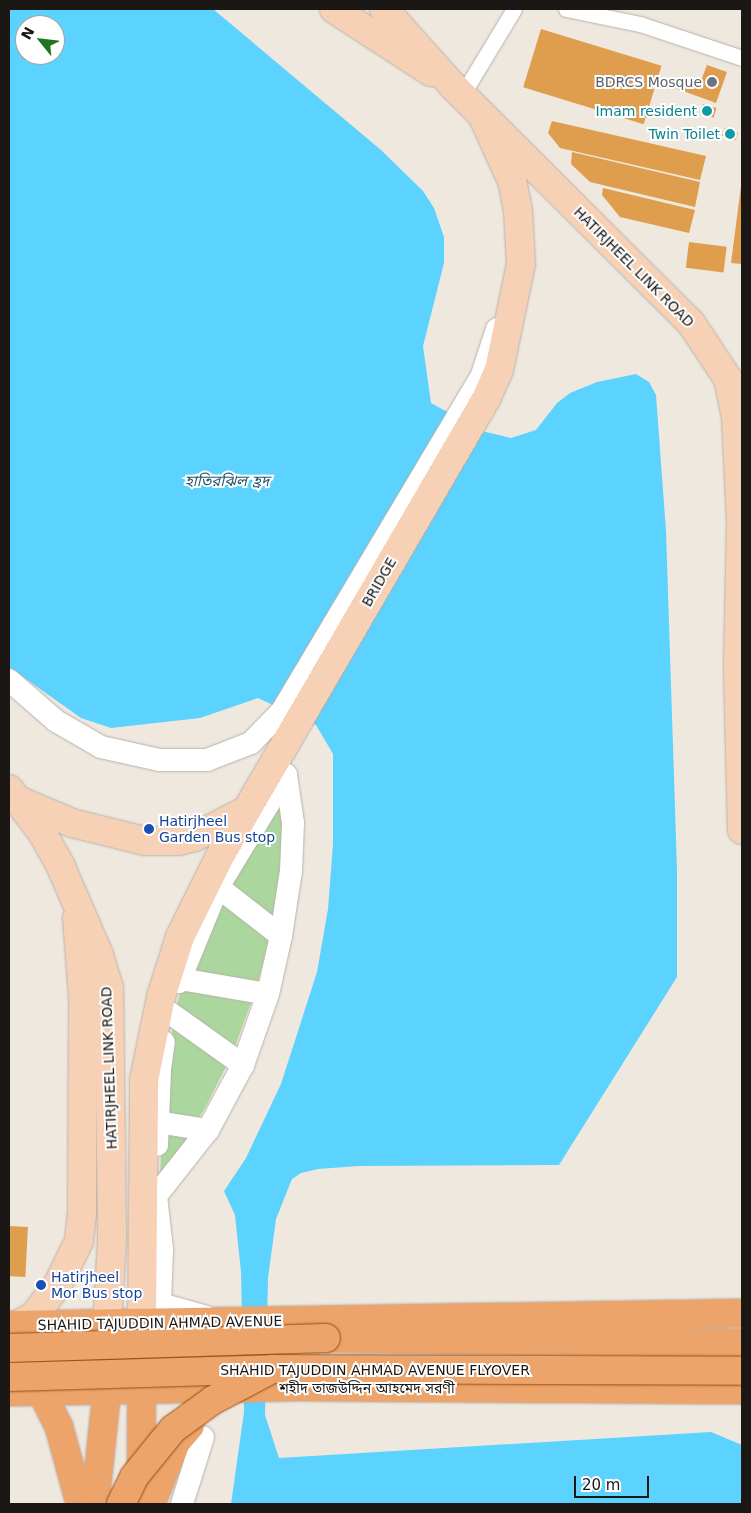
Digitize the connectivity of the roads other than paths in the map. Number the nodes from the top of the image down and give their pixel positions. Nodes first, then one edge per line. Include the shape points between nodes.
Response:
1 (334, 9) edge
2 (353, 9) edge
3 (384, 9) edge
4 (514, 9) edge
5 (566, 9) edge
6 (742, 58) edge
7 (457, 90) junction
8 (482, 115) junction
9 (9, 680) edge
10 (14, 796) edge
11 (246, 810) junction
12 (742, 830) edge
13 (218, 888) junction
14 (77, 905) junction
15 (282, 936) junction
16 (180, 978) junction
17 (268, 994) junction
18 (170, 1013) junction
19 (243, 1065) junction
20 (157, 1122) junction
21 (208, 1130) junction
22 (156, 1196) junction
23 (742, 1313) edge
24 (142, 1323) junction
25 (224, 1323) junction
26 (107, 1326) junction
27 (319, 1329) junction
28 (11, 1332) edge
29 (742, 1343) edge
30 (272, 1369) junction
31 (742, 1371) edge
32 (9, 1377) edge
33 (106, 1389) junction
34 (143, 1389) junction
35 (242, 1389) junction
36 (742, 1390) edge
37 (41, 1391) junction
38 (9, 1392) edge
39 (197, 1426) junction
40 (80, 1504) edge
41 (95, 1504) edge
42 (121, 1504) edge
43 (141, 1504) edge
44 (150, 1504) edge
45 (182, 1504) edge

1 - 7 main road
2 - 9 street via 412,44 467,95 498,135 511,238 507,298 482,375 282,711 251,743 207,760 160,760 101,746 56,721
3 - 7 main road, HATIRJHEEL LINK ROAD
4 - 7 lane
5 - 6 lane via 640,24
7 - 8 main road, HATIRJHEEL LINK ROAD
8 - 11 main road, BRIDGE via 512,181 521,264 499,370 486,399
8 - 12 main road, HATIRJHEEL LINK ROAD via 691,322 728,379 736,416 741,523 738,669
10 - 11 main road, HATIRJHEEL LINK ROAD via 72,823 145,841 178,841 195,837
10 - 14 main road, HATIRJHEEL LINK ROAD via 56,859
11 - 24 main road via 180,937 148,1052 142,1136
13 - 15 street
13 - 15 street via 286,775 293,823 291,871
13 - 16 street
14 - 26 main road, HATIRJHEEL LINK ROAD via 109,987 112,1240
14 - 28 main road via 83,1015 82,1214 79,1241 58,1286 34,1316
15 - 17 street
16 - 17 street
16 - 18 street
17 - 19 street
18 - 19 street
18 - 20 street via 160,1069
19 - 21 street
20 - 21 street
20 - 22 street
21 - 22 street
22 - 25 street via 162,1249 160,1304
23 - 27 main road
24 - 25 main road, SHAHID TAJUDDIN AHMAD AVENUE
24 - 26 main road, SHAHID TAJUDDIN AHMAD AVENUE
24 - 34 main road
25 - 27 main road, SHAHID TAJUDDIN AHMAD AVENUE
26 - 28 main road, SHAHID TAJUDDIN AHMAD AVENUE
26 - 33 main road
27 - 28 main road, SHAHID TAJUDDIN AHMAD AVENUE FLYOVER, bridge
27 - 29 main road
30 - 31 main road, SHAHID TAJUDDIN AHMAD AVENUE FLYOVER, bridge
30 - 32 main road, SHAHID TAJUDDIN AHMAD AVENUE FLYOVER, bridge
30 - 39 main road, bridge via 242,1383
33 - 34 main road
33 - 37 main road
33 - 41 main road
34 - 35 main road, শহীদ তাজউদ্দিন আহমেদ সরণী
34 - 43 main road
35 - 36 main road, শহীদ তাজউদ্দিন আহমেদ সরণী
35 - 44 main road via 198,1418 176,1442
37 - 38 main road
37 - 40 main road via 59,1427
39 - 42 main road, bridge via 154,1449 134,1477
39 - 45 street

